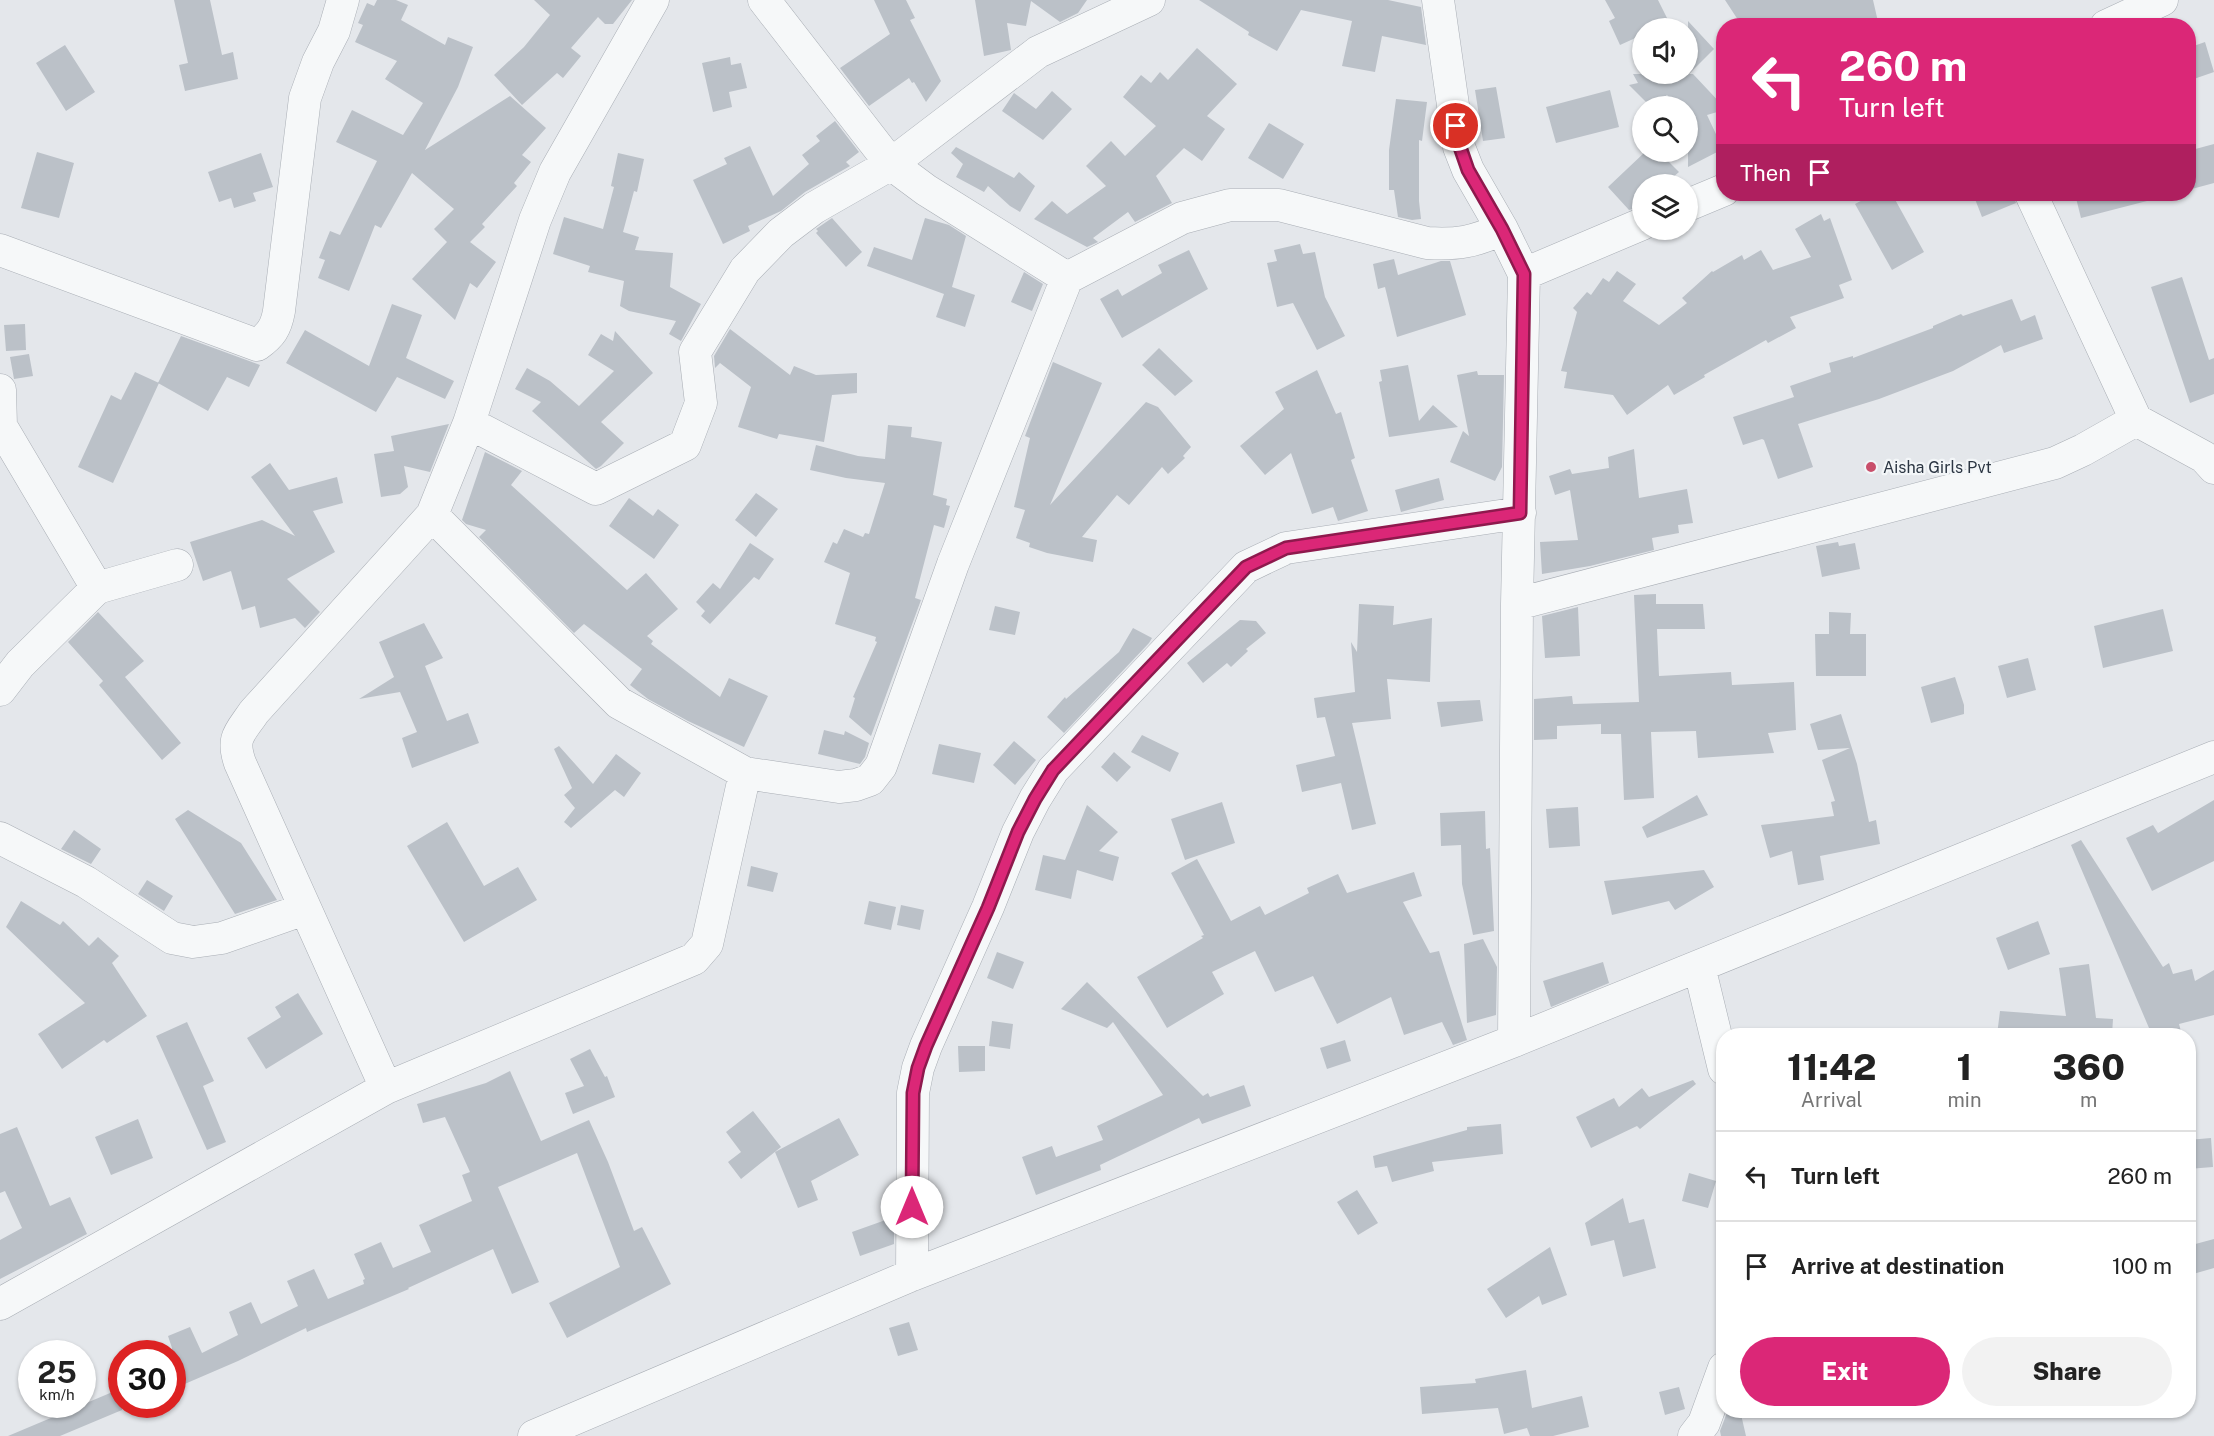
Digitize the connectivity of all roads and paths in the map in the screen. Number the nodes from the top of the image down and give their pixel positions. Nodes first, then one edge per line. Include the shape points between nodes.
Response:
1 (343, 0) edge
2 (653, 0) edge
3 (764, 0) edge
4 (1149, 0) edge
5 (1438, 0) edge
6 (2162, 0) edge
7 (2123, 18) edge
8 (891, 164) junction
9 (1716, 193) edge
10 (1698, 201) edge
11 (2034, 201) edge
12 (1632, 228) edge
13 (1502, 229) junction
14 (0, 250) edge
15 (1524, 274) junction
16 (1067, 278) junction
17 (0, 390) edge
18 (2136, 420) junction
19 (469, 423) junction
20 (2214, 468) edge
21 (1520, 513) junction
22 (432, 515) junction
23 (177, 565) dead end
24 (97, 588) junction
25 (1517, 604) junction
26 (0, 690) edge
27 (2214, 757) edge
28 (745, 773) junction
29 (0, 838) edge
30 (305, 909) junction
31 (1699, 966) junction
32 (1716, 1036) edge
33 (1514, 1041) junction
34 (386, 1088) junction
35 (912, 1275) junction
36 (0, 1304) edge
37 (1716, 1390) edge
38 (534, 1436) edge
39 (1694, 1436) edge

1 - 14 street via 305,98 278,318 269,337 257,345
2 - 19 street via 555,172 535,220
3 - 8 street
4 - 8 street via 1038,52
5 - 13 street via 1460,147 1468,170
6 - 7 street
8 - 16 street
8 - 19 street via 814,208 781,233 745,270 695,352 701,404 685,445 596,489
9 - 10 street
11 - 18 street
12 - 15 street
13 - 15 street
13 - 16 street via 1469,243 1427,243 1280,205 1230,205 1182,218
15 - 21 street
16 - 28 street via 953,564 881,766 870,780 839,787
17 - 24 street via 1,426
18 - 20 street via 2204,457
18 - 25 street via 2055,463
19 - 22 street
21 - 25 street
21 - 35 street via 1286,548 1265,556 1246,567 1053,770 1018,832 918,1068 913,1093
22 - 28 street via 618,703
22 - 30 street via 254,712 235,747
23 - 24 street
24 - 26 street via 20,664
25 - 33 street
27 - 31 street
28 - 34 street via 707,944 694,960
29 - 30 street via 86,882 172,938 193,942 222,938
30 - 34 street
31 - 32 street
31 - 33 street
33 - 35 street
34 - 36 street
35 - 38 street
37 - 39 street via 1704,1423

